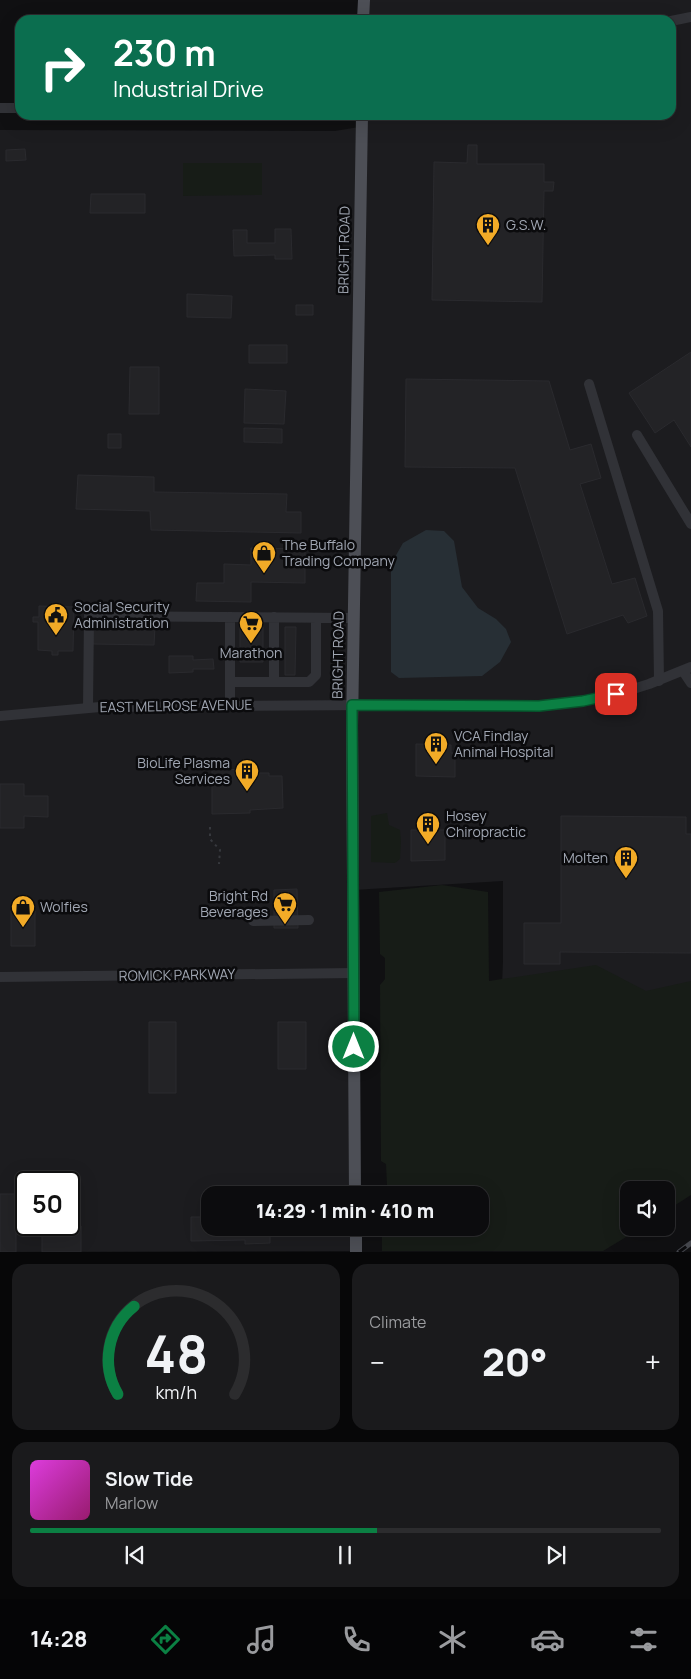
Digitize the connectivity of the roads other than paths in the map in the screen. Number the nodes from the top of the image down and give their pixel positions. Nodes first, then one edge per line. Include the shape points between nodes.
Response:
1 (364, 0) edge
2 (363, 15) edge
3 (691, 18) edge
4 (676, 20) edge
5 (0, 108) edge
6 (15, 108) edge
7 (362, 120) edge
8 (589, 384) dead end
9 (637, 435) dead end
10 (691, 524) edge
11 (230, 617) junction
12 (274, 617) junction
13 (316, 618) junction
14 (353, 618) junction
15 (687, 669) edge
16 (659, 680) junction
17 (230, 682) junction
18 (274, 682) junction
19 (691, 683) edge
20 (352, 705) junction
21 (230, 706) junction
22 (88, 707) junction
23 (0, 716) edge
24 (309, 920) dead end
25 (253, 921) dead end
26 (354, 973) junction
27 (0, 977) edge
28 (355, 1186) edge
29 (356, 1236) edge
30 (356, 1252) edge

1 - 2 main road
3 - 4 street
5 - 6 street
7 - 14 main road, BRIGHT ROAD
8 - 16 street via 658,611
9 - 10 street
11 - 12 street
11 - 17 street
11 - 22 street via 89,616
12 - 13 street
12 - 18 street
13 - 14 street
13 - 18 street via 316,674 309,682
14 - 20 main road, BRIGHT ROAD
15 - 16 street, EAST MELROSE AVENUE
15 - 19 street
16 - 20 street, EAST MELROSE AVENUE via 606,696 539,706
17 - 18 street
17 - 21 street
20 - 21 street, EAST MELROSE AVENUE
20 - 26 main road, BRIGHT ROAD
21 - 22 street, EAST MELROSE AVENUE
22 - 23 street, EAST MELROSE AVENUE
24 - 25 street
26 - 27 street, ROMICK PARKWAY
26 - 28 main road, BRIGHT ROAD
29 - 30 main road

